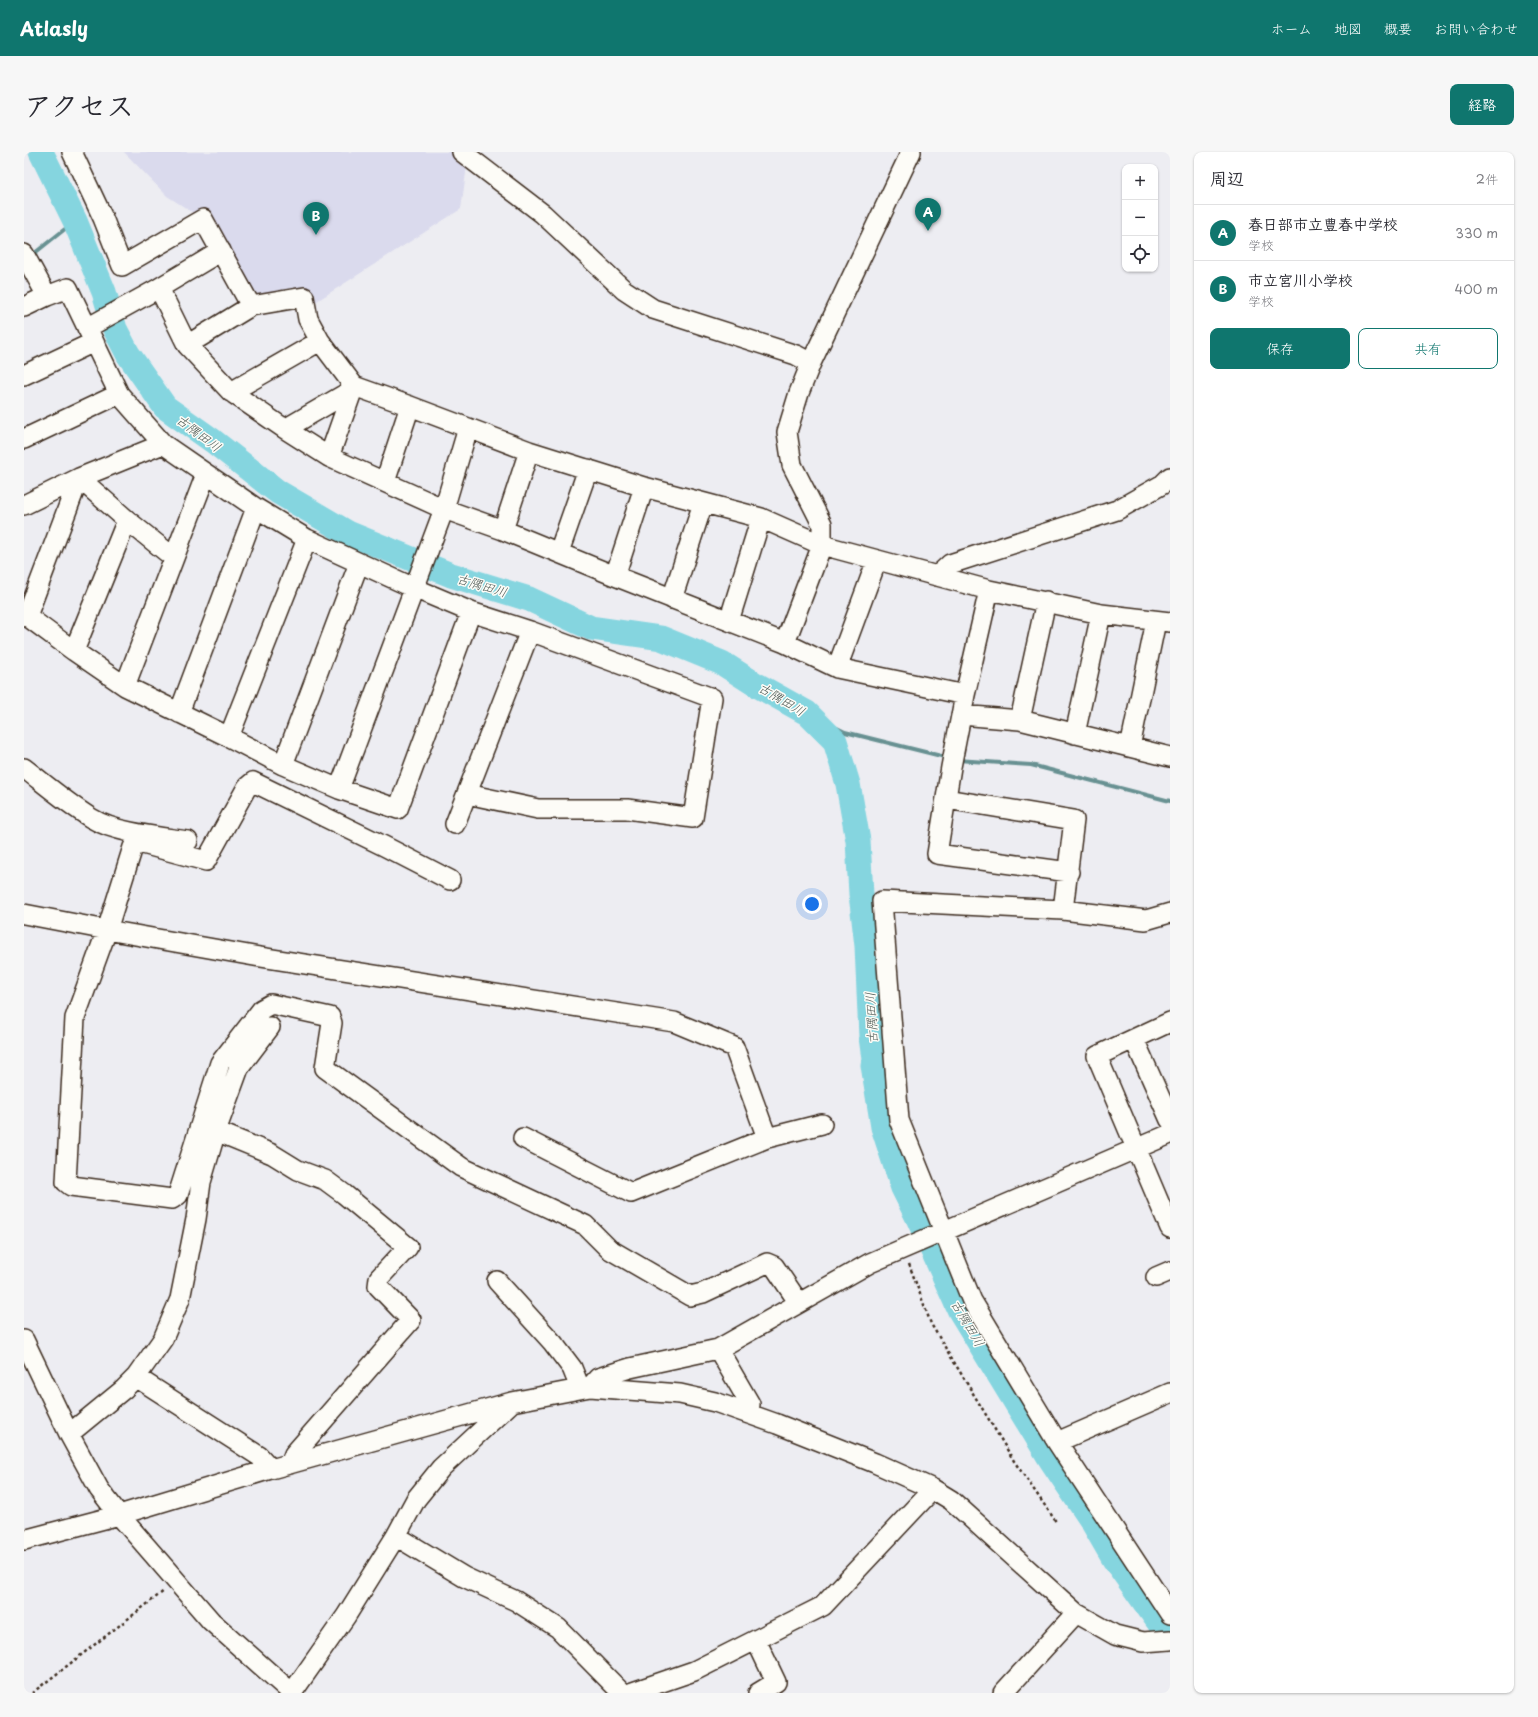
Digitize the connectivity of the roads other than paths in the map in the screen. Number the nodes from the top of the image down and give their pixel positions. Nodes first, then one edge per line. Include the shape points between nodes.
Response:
1 (72, 152) edge
2 (462, 152) edge
3 (911, 152) edge
4 (221, 251) junction
5 (24, 254) edge
6 (159, 288) junction
7 (47, 296) junction
8 (251, 306) junction
9 (24, 307) edge
10 (90, 335) junction
11 (320, 340) junction
12 (187, 344) junction
13 (811, 363) junction
14 (24, 375) edge
15 (353, 388) junction
16 (231, 392) junction
17 (120, 394) junction
18 (410, 406) junction
19 (468, 428) junction
20 (285, 429) junction
21 (24, 439) edge
22 (163, 444) junction
23 (529, 451) junction
24 (329, 458) junction
25 (588, 469) junction
26 (206, 474) junction
27 (1170, 477) edge
28 (79, 478) junction
29 (385, 482) junction
30 (644, 487) junction
31 (703, 503) junction
32 (24, 505) edge
33 (256, 508) junction
34 (444, 509) junction
35 (761, 518) junction
36 (127, 520) junction
37 (503, 530) junction
38 (307, 539) junction
39 (822, 545) junction
40 (559, 552) junction
41 (174, 558) junction
42 (877, 560) junction
43 (359, 563) junction
44 (615, 576) junction
45 (938, 576) junction
46 (416, 585) junction
47 (989, 590) junction
48 (672, 599) junction
49 (1046, 601) junction
50 (471, 612) junction
51 (1101, 614) junction
52 (26, 615) edge
53 (729, 621) junction
54 (1163, 621) edge
55 (530, 631) junction
56 (785, 643) junction
57 (74, 651) junction
58 (837, 668) junction
59 (125, 686) junction
60 (965, 695) junction
61 (179, 713) junction
62 (961, 716) junction
63 (1020, 720) junction
64 (1075, 734) junction
65 (230, 737) junction
66 (1130, 747) junction
67 (1170, 757) edge
68 (283, 765) junction
69 (24, 768) edge
70 (339, 789) junction
71 (466, 794) junction
72 (946, 798) junction
73 (455, 824) dead end
74 (188, 841) dead end
75 (1069, 872) junction
76 (450, 880) dead end
77 (1063, 910) junction
78 (1170, 913) edge
79 (24, 914) edge
80 (107, 930) junction
81 (1170, 1022) edge
82 (270, 1028) dead end
83 (1134, 1039) junction
84 (1170, 1120) edge
85 (822, 1124) dead end
86 (216, 1132) junction
87 (1170, 1134) edge
88 (523, 1138) dead end
89 (767, 1138) junction
90 (1137, 1149) junction
91 (1170, 1228) edge
92 (945, 1232) junction
93 (497, 1281) dead end
94 (799, 1303) junction
95 (24, 1340) edge
96 (718, 1349) junction
97 (136, 1377) junction
98 (585, 1387) junction
99 (1170, 1393) edge
100 (512, 1402) junction
101 (749, 1414) junction
102 (69, 1434) junction
103 (1057, 1442) junction
104 (290, 1464) junction
105 (271, 1469) junction
106 (933, 1489) junction
107 (119, 1515) junction
108 (396, 1536) junction
109 (24, 1540) edge
110 (1076, 1613) junction
111 (1170, 1614) edge
112 (756, 1640) junction
113 (1170, 1640) edge
114 (292, 1693) edge
115 (622, 1693) edge
116 (630, 1693) edge
117 (758, 1693) edge
118 (1003, 1693) edge

1 - 4 street via 122,266 203,219
2 - 13 street via 542,214 624,290 653,309 796,355
3 - 13 street
4 - 6 street
4 - 8 street
5 - 7 street
6 - 10 street
6 - 12 street
7 - 9 street
7 - 10 street via 68,288
8 - 11 street via 304,297 308,319
8 - 12 street
10 - 14 street
10 - 17 street
11 - 15 street
11 - 16 street
12 - 16 street
13 - 39 street via 787,432 792,465 822,524
15 - 18 street
15 - 20 street
15 - 24 street
16 - 20 street
17 - 21 street
17 - 22 street
18 - 19 street
18 - 29 street
19 - 23 street
19 - 34 street
20 - 24 street
22 - 26 street
22 - 28 street
23 - 25 street
23 - 37 street
24 - 29 street
25 - 30 street
25 - 40 street
26 - 33 street
26 - 41 street
27 - 45 street via 1163,484 1117,510 950,564
28 - 32 street
28 - 36 street
28 - 52 street
29 - 34 street
30 - 31 street
30 - 44 street
31 - 35 street
31 - 48 street
33 - 38 street
33 - 61 street
34 - 37 street
34 - 46 street
35 - 39 street
35 - 53 street
36 - 41 street
36 - 57 street
37 - 40 street
38 - 43 street
38 - 65 street
39 - 42 street
39 - 56 street
40 - 44 street
41 - 59 street
42 - 45 street
42 - 58 street
43 - 46 street
43 - 68 street
44 - 48 street
45 - 47 street
46 - 50 street
46 - 70 street
47 - 49 street
47 - 60 street
48 - 53 street
49 - 51 street
49 - 63 street
50 - 55 street
50 - 70 street via 398,809
51 - 54 street
51 - 64 street
52 - 57 street
53 - 56 street
54 - 66 street
55 - 71 street
55 - 71 street via 712,698 693,818 627,809 538,808
56 - 58 street
57 - 59 street
58 - 60 street
59 - 61 street
60 - 62 street
61 - 65 street
62 - 63 street
62 - 72 street
63 - 64 street
64 - 66 street
65 - 68 street
66 - 67 street
68 - 70 street
69 - 74 street via 91,818 110,826
71 - 73 street
72 - 75 street via 1074,820
72 - 75 street via 938,854
75 - 77 street
76 - 80 street via 253,782 247,787 206,861 139,843 133,847
77 - 78 street via 1146,920
77 - 92 street via 882,901 899,1120
79 - 80 street
80 - 89 street via 254,956 674,1022 734,1046
80 - 94 street via 75,1018 66,1182 71,1186 172,1199 178,1195 220,1063 262,1009 270,1004 279,1005 330,1017 332,1023 325,1068 461,1167 585,1225 610,1249 690,1296 702,1293 768,1262 774,1266
81 - 83 street
82 - 86 street via 239,1068
83 - 84 street
83 - 90 street via 1097,1056
85 - 89 street
86 - 97 street via 201,1182 180,1299 163,1339
86 - 104 street via 272,1154 298,1170 326,1180 408,1247 379,1278 378,1286 411,1320 294,1454
87 - 90 street
88 - 89 street via 631,1193
90 - 91 street
90 - 92 street
92 - 94 street via 870,1263
92 - 103 street via 972,1301
93 - 98 street via 553,1343
94 - 96 street
95 - 102 street
96 - 98 street via 630,1368 598,1378
96 - 101 street via 750,1404
97 - 102 street
97 - 105 street via 259,1456
98 - 100 street
98 - 101 street via 680,1394 715,1402
99 - 103 street
100 - 104 street
100 - 108 street via 441,1468 416,1500
101 - 106 street
102 - 107 street via 99,1489
103 - 111 street
104 - 105 street
105 - 107 street
106 - 110 street via 951,1500
106 - 112 street via 823,1606
107 - 109 street
107 - 114 street via 211,1621
108 - 114 street via 346,1616
108 - 115 street via 464,1577 516,1601 558,1628
110 - 113 street via 1115,1635 1143,1642
110 - 118 street
112 - 116 street via 694,1671
112 - 117 street via 776,1682

